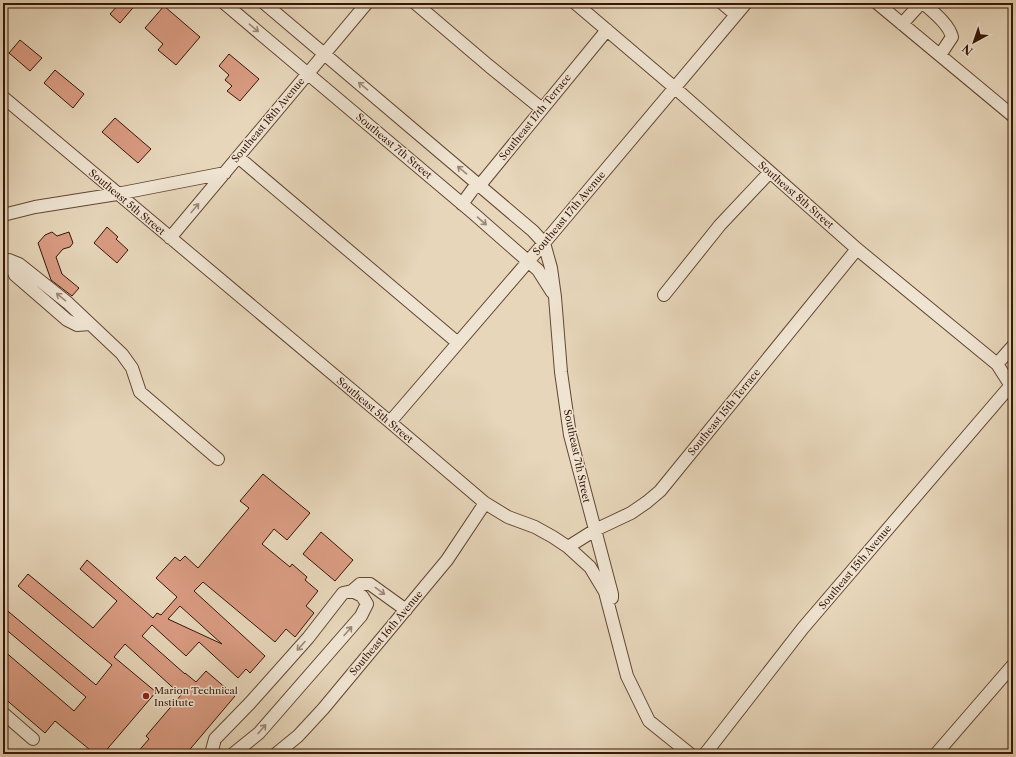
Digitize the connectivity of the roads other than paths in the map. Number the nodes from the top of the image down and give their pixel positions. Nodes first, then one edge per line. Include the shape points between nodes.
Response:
1 (224, 3) edge
2 (264, 3) edge
3 (367, 3) edge
4 (416, 3) edge
5 (575, 3) edge
6 (722, 3) edge
7 (746, 3) edge
8 (877, 3) edge
9 (922, 3) edge
10 (736, 15) junction
11 (902, 24) junction
12 (607, 30) junction
13 (324, 54) junction
14 (940, 55) junction
15 (308, 73) junction
16 (675, 88) junction
17 (3, 97) edge
18 (542, 109) junction
19 (1013, 116) edge
20 (238, 157) junction
21 (770, 172) junction
22 (224, 173) junction
23 (480, 185) junction
24 (117, 194) junction
25 (462, 204) junction
26 (3, 215) edge
27 (170, 238) junction
28 (544, 243) junction
29 (858, 249) junction
30 (6, 259) edge
31 (528, 262) junction
32 (664, 295) dead end
33 (555, 297) junction
34 (458, 343) junction
35 (1013, 346) edge
36 (998, 364) junction
37 (1012, 387) edge
38 (390, 422) junction
39 (218, 459) dead end
40 (485, 503) junction
41 (595, 530) junction
42 (568, 547) junction
43 (352, 591) junction
44 (406, 610) junction
45 (610, 613) junction
46 (1013, 665) edge
47 (3, 713) edge
48 (33, 739) dead end
49 (210, 754) edge
50 (233, 754) edge
51 (276, 754) edge
52 (690, 754) edge
53 (705, 754) edge
54 (936, 754) edge

1 -> 15 street, Southeast 7th Street
2 - 13 street, Southeast 7th Street
3 - 13 street, Southeast 18th Avenue
4 - 18 street
5 - 12 street, Southeast 8th Street
6 - 10 street
7 - 10 street, Southeast 17th Avenue
8 - 11 street
9 - 11 street
9 - 14 street via 951,32 952,38
10 - 16 street, Southeast 17th Avenue
11 - 14 street
12 - 16 street, Southeast 8th Street
12 - 18 street, Southeast 17th Terrace
13 - 15 street, Southeast 18th Avenue
23 -> 13 street, Southeast 7th Street
14 - 19 street
15 - 20 street, Southeast 18th Avenue
15 - 25 street, Southeast 7th Street
16 - 21 street, Southeast 8th Street
16 - 28 street, Southeast 17th Avenue
17 - 24 street, Southeast 5th Street
18 - 23 street, Southeast 17th Terrace
20 - 22 street, Southeast 18th Avenue
20 - 34 street
21 - 29 street, Southeast 8th Street
21 - 32 street via 720,225
22 - 24 street
27 -> 22 street, Southeast 18th Avenue
23 - 25 street, Southeast 17th Terrace
23 - 28 street, Southeast 7th Street
24 - 26 street via 34,207
24 - 27 street, Southeast 5th Street
25 -> 31 street, Southeast 7th Street
27 - 38 street, Southeast 5th Street
28 - 31 street, Southeast 17th Avenue
28 - 33 street, Southeast 7th Street
29 - 36 street, Southeast 8th Street
29 - 41 street, Southeast 15th Terrace via 660,491 631,513
30 - 39 street via 19,264 68,303 122,354 132,368 140,392
31 - 33 street, Southeast 7th Street via 543,277
31 - 34 street, Southeast 17th Avenue
33 - 41 street, Southeast 7th Street via 561,372 570,435
34 - 38 street, Southeast 17th Avenue
35 - 36 street
36 - 37 street, Southeast 8th Street
37 - 53 street, Southeast 15th Avenue via 803,628
38 - 40 street, Southeast 5th Street
40 - 42 street, Southeast 5th Street via 508,517 535,527
40 - 44 street, Southeast 16th Avenue via 447,560
41 - 42 street, Southeast 15th Terrace
41 - 45 street, Southeast 7th Street via 612,594
42 - 45 street, Southeast 5th Street via 590,567 605,592
43 -> 44 street via 360,584 370,584
43 -> 49 street via 343,593 308,638 215,739
50 -> 43 street via 259,733 361,616 367,604 362,596
44 - 51 street, Southeast 16th Avenue via 323,709 298,736
45 - 52 street, Southeast 5th Street via 627,676 650,721
46 - 54 street
47 - 48 street

